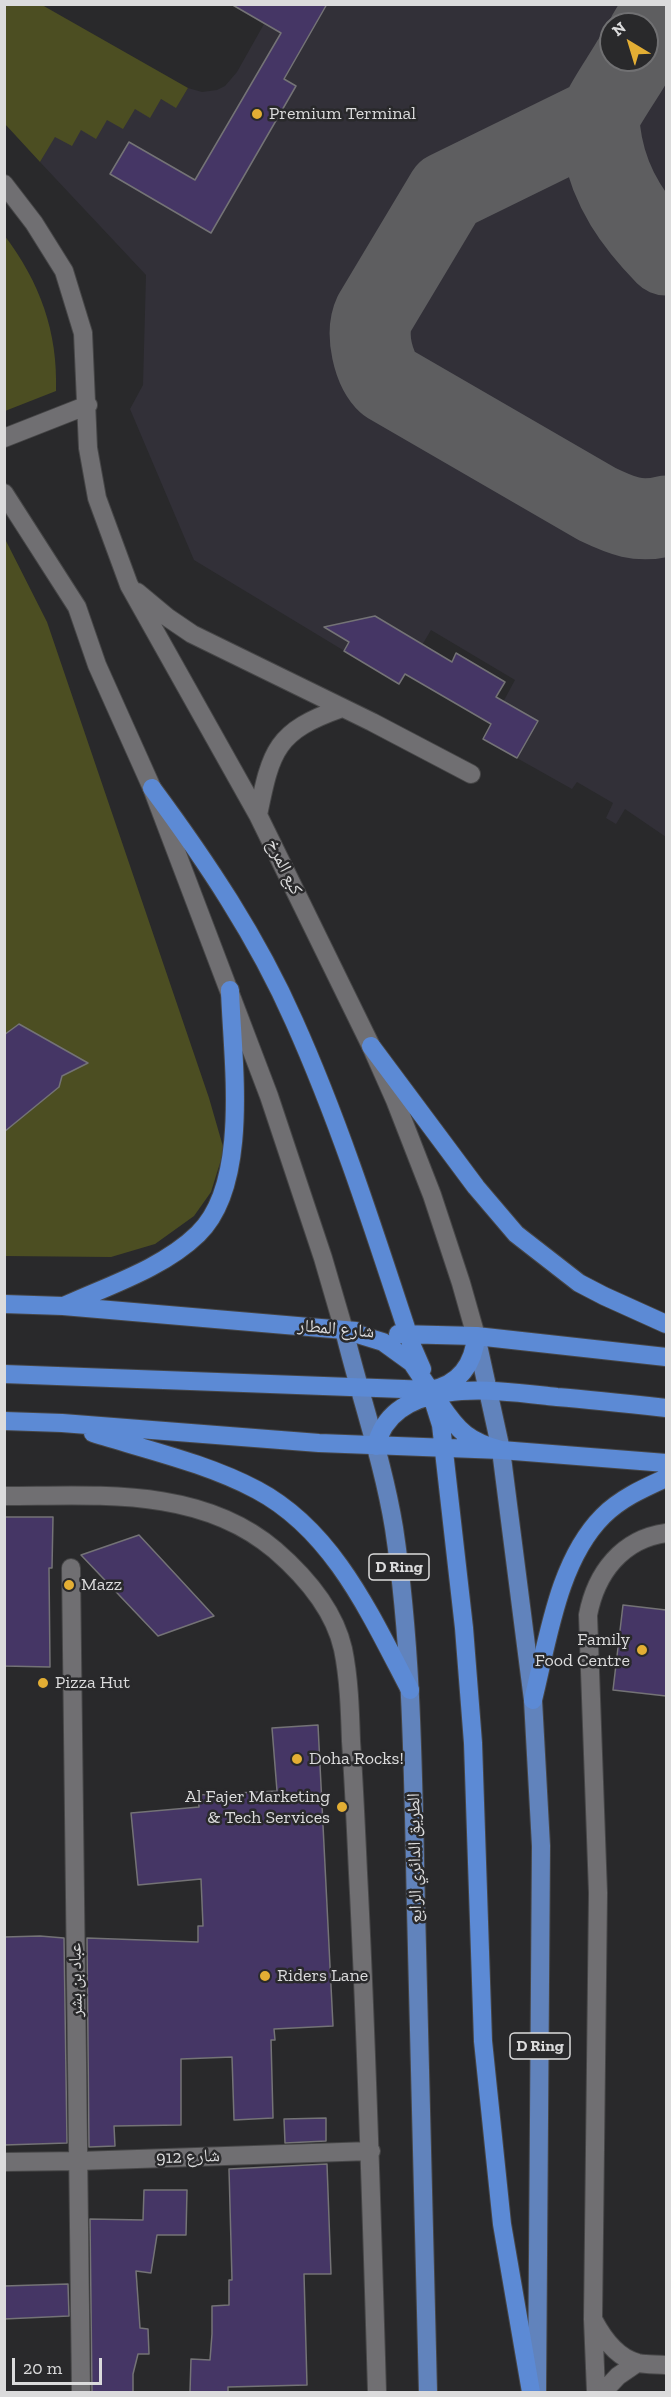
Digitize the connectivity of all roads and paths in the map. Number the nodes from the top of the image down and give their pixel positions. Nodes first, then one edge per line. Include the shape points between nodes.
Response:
1 (4, 184) edge
2 (88, 405) junction
3 (4, 438) edge
4 (4, 493) edge
5 (129, 585) junction
6 (342, 708) junction
7 (471, 774) dead end
8 (152, 788) junction
9 (258, 815) junction
10 (230, 990) junction
11 (371, 1046) junction
12 (4, 1304) edge
13 (63, 1306) junction
14 (666, 1324) edge
15 (344, 1330) junction
16 (408, 1335) junction
17 (476, 1336) junction
18 (666, 1357) edge
19 (4, 1374) edge
20 (358, 1388) junction
21 (488, 1390) junction
22 (433, 1392) junction
23 (666, 1408) edge
24 (4, 1421) edge
25 (62, 1423) junction
26 (376, 1446) junction
27 (444, 1448) junction
28 (501, 1450) junction
29 (666, 1463) edge
30 (666, 1478) edge
31 (4, 1496) edge
32 (666, 1533) edge
33 (71, 1568) dead end
34 (410, 1690) junction
35 (533, 1700) junction
36 (371, 2151) junction
37 (79, 2161) junction
38 (4, 2162) edge
39 (593, 2319) junction
40 (637, 2363) junction
41 (666, 2365) edge
42 (81, 2392) edge
43 (377, 2392) edge
44 (428, 2392) edge
45 (531, 2392) edge
46 (537, 2392) edge
47 (596, 2392) edge
48 (603, 2392) edge

1 - 2 street, كبع المرخ via 64,271 83,333
2 - 3 street
2 - 5 street, كبع المرخ via 88,448 97,498
4 - 8 street via 77,608
5 - 6 street via 192,634
5 - 9 street, كبع المرخ
6 - 7 street
6 - 9 street via 302,724 280,744 267,770
8 - 10 street
8 - 16 highway via 223,888 293,1019 328,1104
9 - 11 street, كبع المرخ
10 - 13 highway via 233,1152 216,1208 199,1233 166,1257
10 - 15 street via 269,1096
11 - 14 highway via 516,1234 579,1283
11 - 17 street, كبع المرخ via 432,1195
12 - 13 highway, شارع المطار
13 - 15 highway, شارع المطار
15 - 16 highway, شارع المطار
15 - 20 main road, الطريق الدائري الرابع / D Ring
15 - 22 highway via 391,1347 416,1368
16 - 17 highway, شارع المطار
16 - 22 highway
17 - 18 highway, شارع المطار
17 - 21 main road, D Ring
17 - 22 highway via 472,1361 452,1382
19 - 20 highway
20 - 22 highway
20 - 26 main road, الطريق الدائري الرابع / D Ring
21 - 22 highway
21 - 23 highway
21 - 28 main road, D Ring
22 - 26 highway via 393,1414 381,1428
22 - 27 highway
22 - 28 highway via 467,1437
24 - 25 highway
25 - 26 highway
25 - 34 highway via 221,1474 257,1490 290,1512 329,1550
26 - 27 highway
26 - 34 main road, الطريق الدائري الرابع / D Ring via 396,1546
27 - 28 highway
27 - 45 highway via 473,1743 483,2041 502,2224
28 - 29 highway
28 - 35 main road, D Ring
30 - 35 highway via 616,1505 593,1527 579,1548 561,1592
31 - 36 street via 146,1498 225,1518 274,1549 327,1609 343,1649 349,1700
32 - 39 street via 634,1542 610,1564 595,1587 588,1615 598,1893
33 - 37 street, عباد بن بشر
34 - 44 main road, الطريق الدائري الرابع / D Ring
35 - 46 main road, D Ring via 541,1846
36 - 37 street, شارع 912
36 - 43 street
37 - 38 street, شارع 912
37 - 42 street, عباد بن بشر
39 - 40 street via 611,2346
39 - 47 street
40 - 41 street
40 - 48 street

